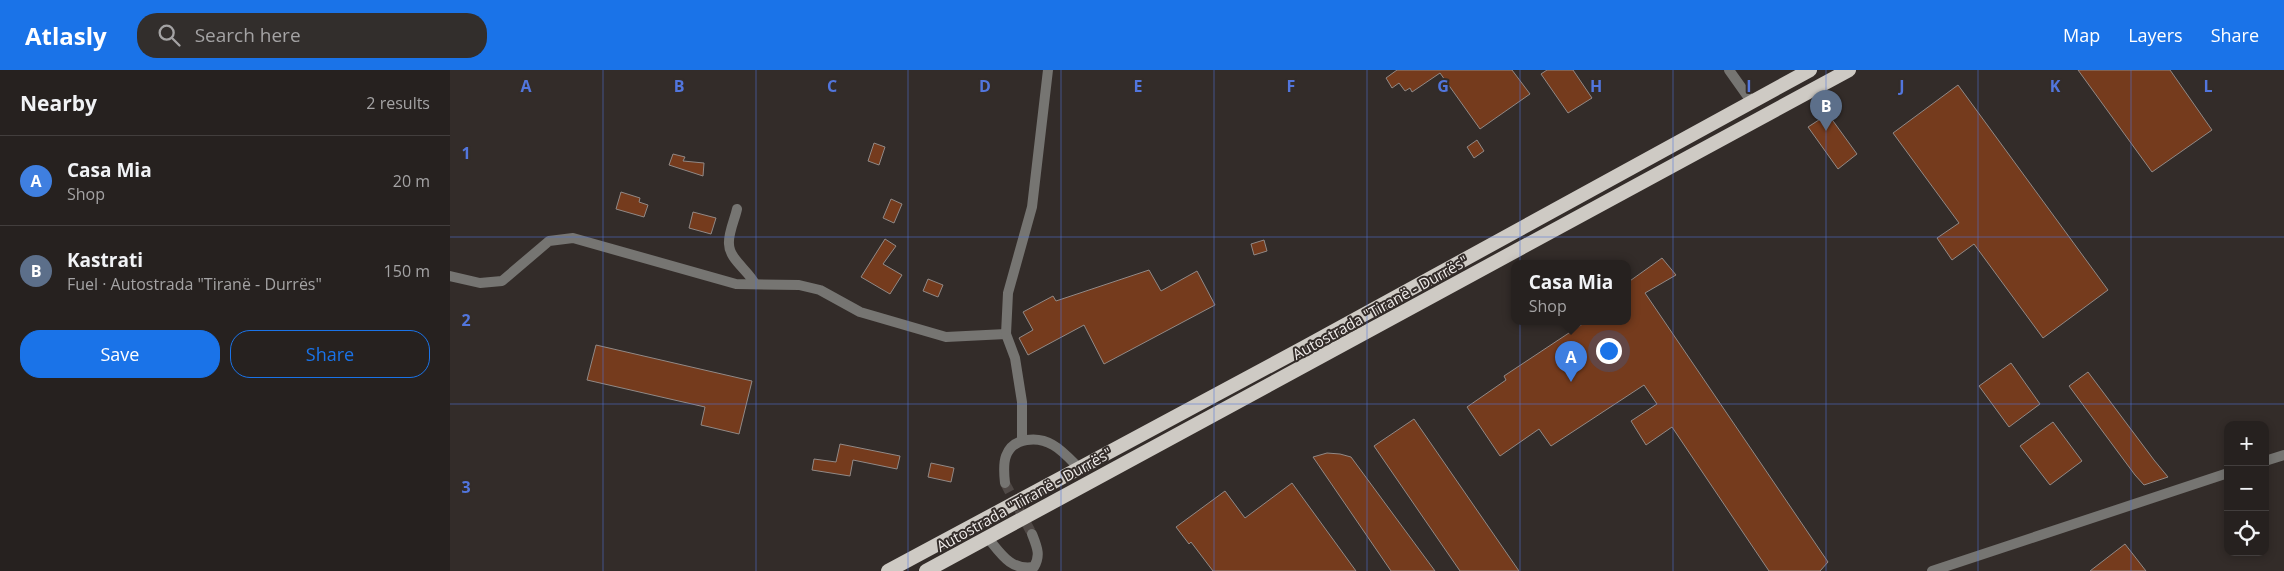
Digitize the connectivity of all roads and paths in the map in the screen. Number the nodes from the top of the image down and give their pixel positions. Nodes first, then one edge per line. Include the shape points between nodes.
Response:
1 (1048, 70) edge
2 (1729, 70) edge
3 (1810, 70) edge
4 (1849, 70) edge
5 (1751, 101) junction
6 (738, 209) dead end
7 (450, 276) edge
8 (755, 284) junction
9 (1006, 334) junction
10 (1022, 440) junction
11 (2284, 455) edge
12 (2269, 460) edge
13 (1079, 468) junction
14 (2224, 474) edge
15 (1005, 482) tunnel mouth
16 (1032, 534) tunnel mouth
17 (988, 538) junction
18 (1008, 568) edge
19 (888, 571) edge
20 (926, 571) edge
21 (1932, 571) edge

1 - 9 street via 1032,207 1008,294
2 - 5 street
3 - 5 highway, Autostrada "Tiranë - Durrës"
4 - 17 highway, Autostrada "Tiranë - Durrës"
5 - 13 highway, Autostrada "Tiranë - Durrës"
6 - 8 street via 728,243 731,253
7 - 8 street via 480,283 502,281 549,241 573,238 736,284
8 - 9 street via 799,285 820,290 860,312 946,336
9 - 10 street via 1015,358 1022,402
10 - 13 street via 1038,439 1053,445
10 - 15 street via 1006,455
11 - 12 street
13 - 19 highway, Autostrada "Tiranë - Durrës"
14 - 21 street
16 - 18 street via 1038,550 1034,567 1026,570
17 - 18 street
17 - 20 highway, Autostrada "Tiranë - Durrës"

